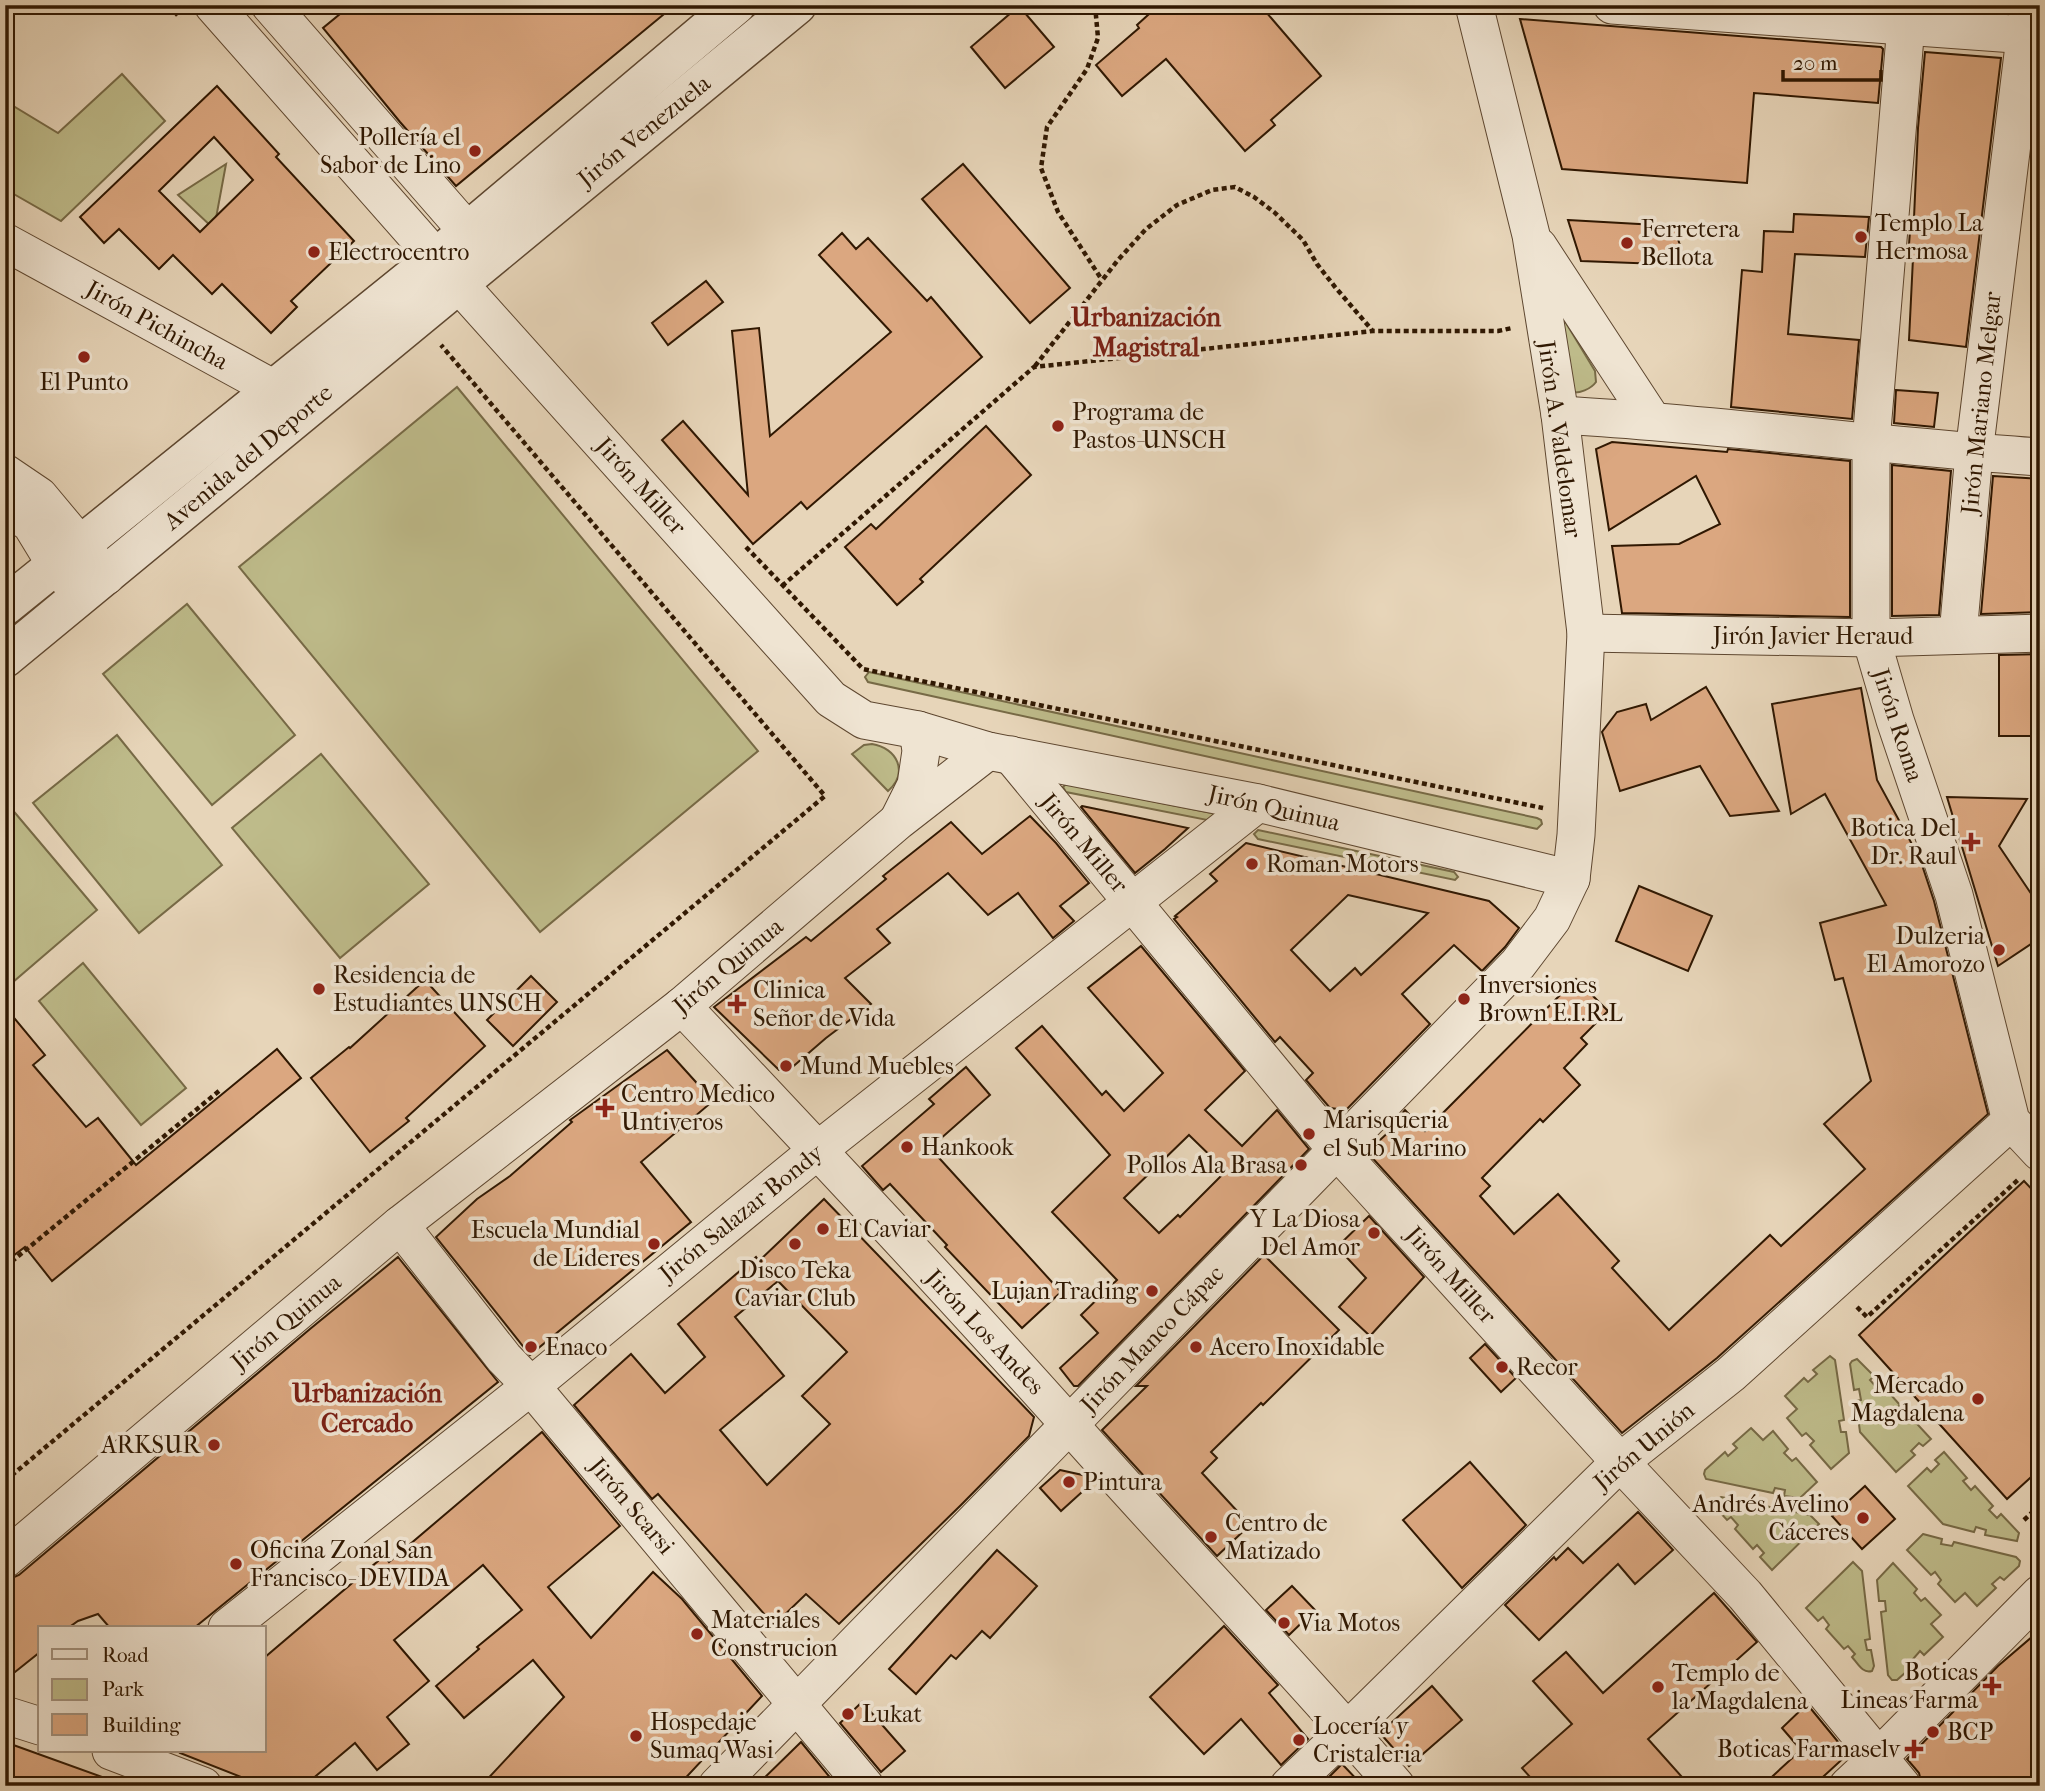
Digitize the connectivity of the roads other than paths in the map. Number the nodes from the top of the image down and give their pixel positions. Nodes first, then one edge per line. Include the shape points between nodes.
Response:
1 (214, 5) edge
2 (737, 5) edge
3 (797, 5) edge
4 (1474, 5) edge
5 (1612, 5) edge
6 (284, 10) edge
7 (1907, 12) edge
8 (2031, 25) edge
9 (1531, 234) junction
10 (5, 242) edge
11 (479, 244) junction
12 (447, 270) junction
13 (274, 389) junction
14 (308, 407) junction
15 (1560, 415) junction
16 (1652, 421) junction
17 (1871, 442) junction
18 (1974, 453) junction
19 (2040, 457) edge
20 (5, 473) edge
21 (5, 505) edge
22 (68, 555) junction
23 (94, 586) junction
24 (5, 607) edge
25 (1586, 633) junction
26 (2040, 633) edge
27 (1958, 635) junction
28 (1871, 638) junction
29 (5, 658) edge
30 (918, 730) junction
31 (1000, 753) junction
32 (1258, 803) junction
33 (898, 821) junction
34 (1571, 879) junction
35 (1133, 901) junction
36 (682, 1006) junction
37 (2011, 1121) junction
38 (1336, 1149) junction
39 (818, 1150) junction
40 (2032, 1163) edge
41 (400, 1225) junction
42 (531, 1386) junction
43 (1069, 1424) junction
44 (1619, 1462) junction
45 (5, 1559) edge
46 (2040, 1594) edge
47 (230, 1626) edge
48 (796, 1702) junction
49 (5, 1715) edge
50 (38, 1725) edge
51 (1348, 1730) junction
52 (114, 1752) edge
53 (1879, 1757) junction
54 (202, 1786) edge
55 (717, 1786) edge
56 (865, 1786) edge
57 (1289, 1786) edge
58 (1396, 1786) edge
59 (1847, 1786) edge
60 (1902, 1786) edge

1 - 12 street
2 - 11 street, Jirón Venezuela
3 - 11 street, Jirón Venezuela
4 - 9 street, Jirón A. Valdelomar
5 - 7 street
6 - 11 street
7 - 8 street
7 - 17 street, Jirón Roma
8 - 18 street, Jirón Mariano Melgar
9 - 15 street, Jirón A. Valdelomar
9 - 16 street
10 - 13 street, Jirón Pichincha
11 - 12 street, Avenida del Deporte
12 - 13 street, Avenida del Deporte
12 - 14 street, Avenida del Deporte
12 - 30 street, Jirón Miller via 831,699 864,720
13 - 14 street, Jirón Pichincha
13 - 22 street, Avenida del Deporte
14 - 23 street, Avenida del Deporte
15 - 16 street
15 - 25 street, Jirón A. Valdelomar
16 - 17 street
17 - 18 street
17 - 28 street, Jirón Roma
18 - 19 street
18 - 27 street, Jirón Mariano Melgar
20 - 22 street via 39,496
21 - 22 street
22 - 23 street
22 - 24 street, Avenida del Deporte
23 - 29 street, Avenida del Deporte
25 - 28 street, Jirón Javier Heraud
25 - 34 street, Jirón A. Valdelomar
26 - 27 street, Jirón Javier Heraud
27 - 28 street, Jirón Javier Heraud
28 - 37 street, Jirón Roma via 1954,895
30 - 31 street, Jirón Miller
30 - 33 street via 916,785
31 - 32 street, Jirón Quinua
31 - 33 street, Jirón Quinua
31 - 35 street, Jirón Miller
32 - 34 street, Jirón Quinua
32 - 35 street, Jirón Salazar Bondy
33 - 36 street, Jirón Quinua
34 - 38 street, Jirón Manco Cápac via 1552,919 1518,964
35 - 38 street, Jirón Miller
35 - 39 street, Jirón Salazar Bondy
36 - 39 street, Jirón Los Andes
36 - 41 street, Jirón Quinua
37 - 40 street, Jirón Roma
37 - 44 street, Jirón Unión via 1731,1374
38 - 43 street, Jirón Manco Cápac
38 - 44 street, Jirón Miller
39 - 42 street, Jirón Salazar Bondy
39 - 43 street, Jirón Los Andes
41 - 42 street, Jirón Scarsi
41 - 45 street, Jirón Quinua
42 - 47 street, Jirón Salazar Bondy
42 - 48 street, Jirón Scarsi
43 - 48 street, Jirón Manco Cápac
43 - 51 street, Jirón Los Andes
44 - 51 street, Jirón Unión
44 - 53 street, Jirón Miller via 1745,1595
46 - 53 street
48 - 55 street, Jirón Manco Cápac
48 - 56 street, Jirón Scarsi
49 - 50 street
51 - 57 street, Jirón Unión
51 - 58 street, Jirón Los Andes
52 - 54 street
53 - 59 street
53 - 60 street, Jirón Miller

